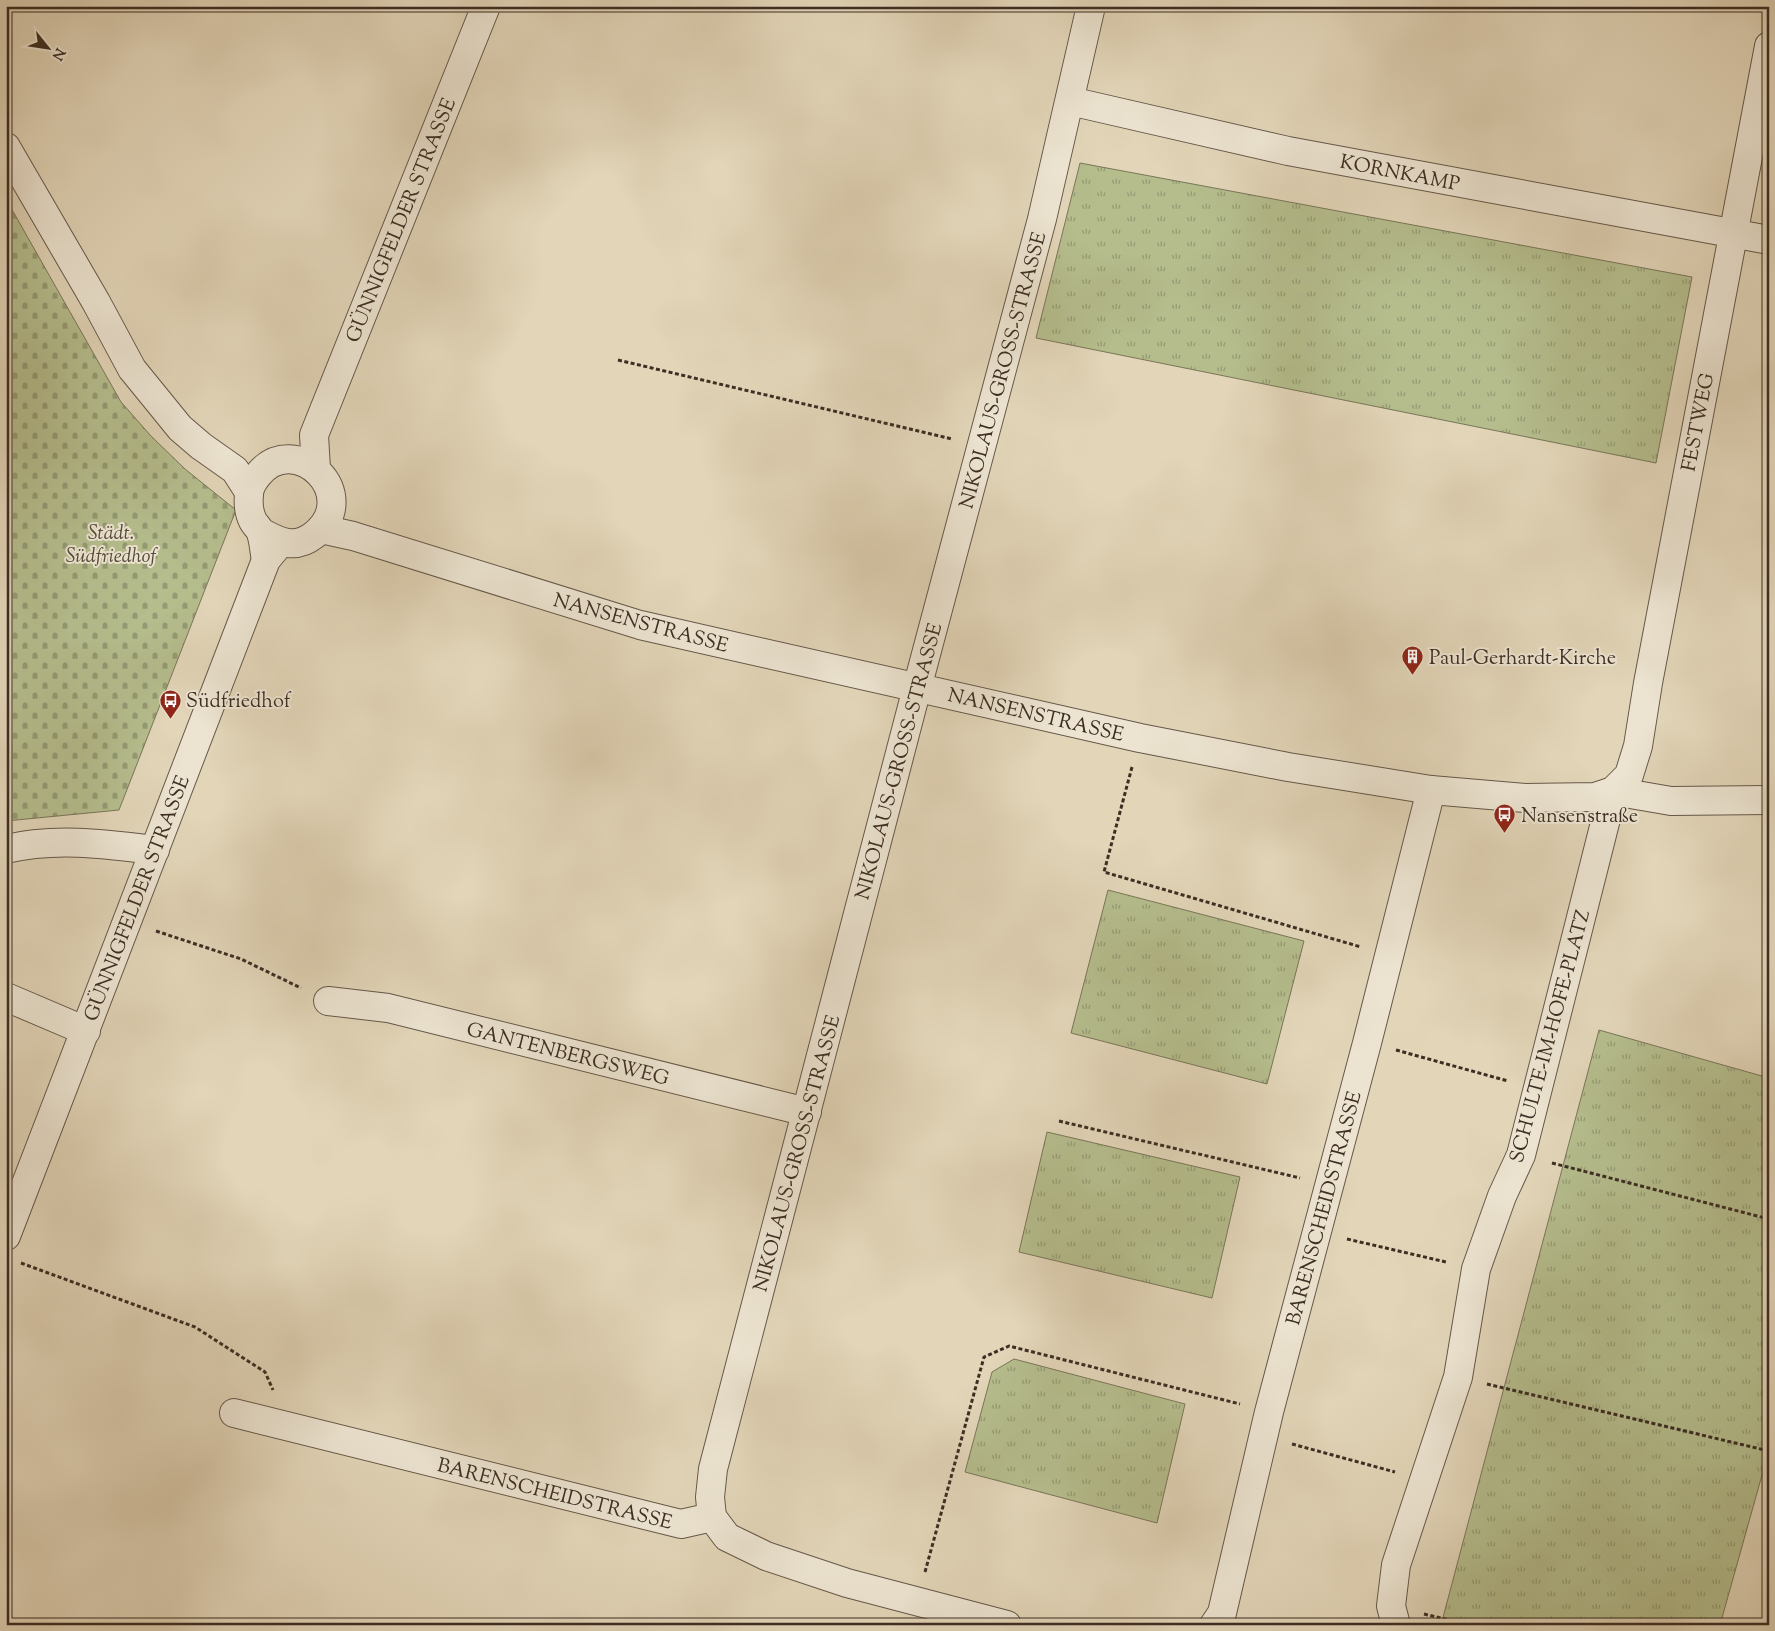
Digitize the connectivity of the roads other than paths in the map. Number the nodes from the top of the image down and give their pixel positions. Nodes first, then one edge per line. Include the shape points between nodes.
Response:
1 (486, 6) edge
2 (1091, 6) edge
3 (1769, 46) edge
4 (1070, 100) junction
5 (6, 147) edge
6 (1733, 234) junction
7 (1769, 240) edge
8 (314, 435) junction
9 (288, 459) junction
10 (316, 468) junction
11 (248, 477) junction
12 (326, 518) junction
13 (269, 545) junction
14 (916, 688) junction
15 (1431, 790) junction
16 (1612, 791) junction
17 (1769, 800) edge
18 (6, 849) edge
19 (155, 850) junction
20 (6, 997) edge
21 (328, 1001) road end
22 (86, 1031) junction
23 (807, 1112) junction
24 (6, 1236) edge
25 (234, 1413) dead end
26 (712, 1517) junction
27 (1394, 1616) edge
28 (1007, 1625) edge
29 (1214, 1625) edge

1 - 8 street, GÜNNIGFELDER STRASSE
2 - 4 street, NIKOLAUS-GROSS-STRASSE
3 - 6 street, FESTWEG
4 - 6 street, KORNKAMP via 1288,151
4 - 14 street, NIKOLAUS-GROSS-STRASSE via 1038,236
5 - 11 street via 132,369 180,428
6 - 7 street, KORNKAMP
6 - 16 street, FESTWEG via 1638,746 1629,775
8 - 9 street, GÜNNIGFELDER STRASSE
8 - 10 street, GÜNNIGFELDER STRASSE
9 - 10 street via 303,461
9 - 11 street, GÜNNIGFELDER STRASSE
10 - 12 street, GÜNNIGFELDER STRASSE via 331,493
11 - 13 street via 248,507 252,520
12 - 13 street via 309,539
12 - 14 street, NANSENSTRASSE via 353,536 640,625
13 - 19 street, GÜNNIGFELDER STRASSE
14 - 15 street, NANSENSTRASSE via 1140,738 1288,767
14 - 23 street, NIKOLAUS-GROSS-STRASSE
15 - 16 street, NANSENSTRASSE via 1525,798 1595,797
15 - 29 street, BARENSCHEIDSTRASSE via 1266,1424 1222,1614
16 - 17 street via 1671,801
16 - 27 street, SCHULTE-IM-HOFE-PLATZ via 1521,1155 1502,1196 1476,1269 1458,1377 1396,1565
18 - 19 street via 29,843 91,842
19 - 22 street, GÜNNIGFELDER STRASSE
20 - 22 street
21 - 23 street, GANTENBERGSWEG via 388,1008
22 - 24 street, GÜNNIGFELDER STRASSE
23 - 26 street, NIKOLAUS-GROSS-STRASSE via 713,1469
25 - 26 street, BARENSCHEIDSTRASSE via 680,1524
26 - 28 street via 727,1536 766,1556 847,1583

